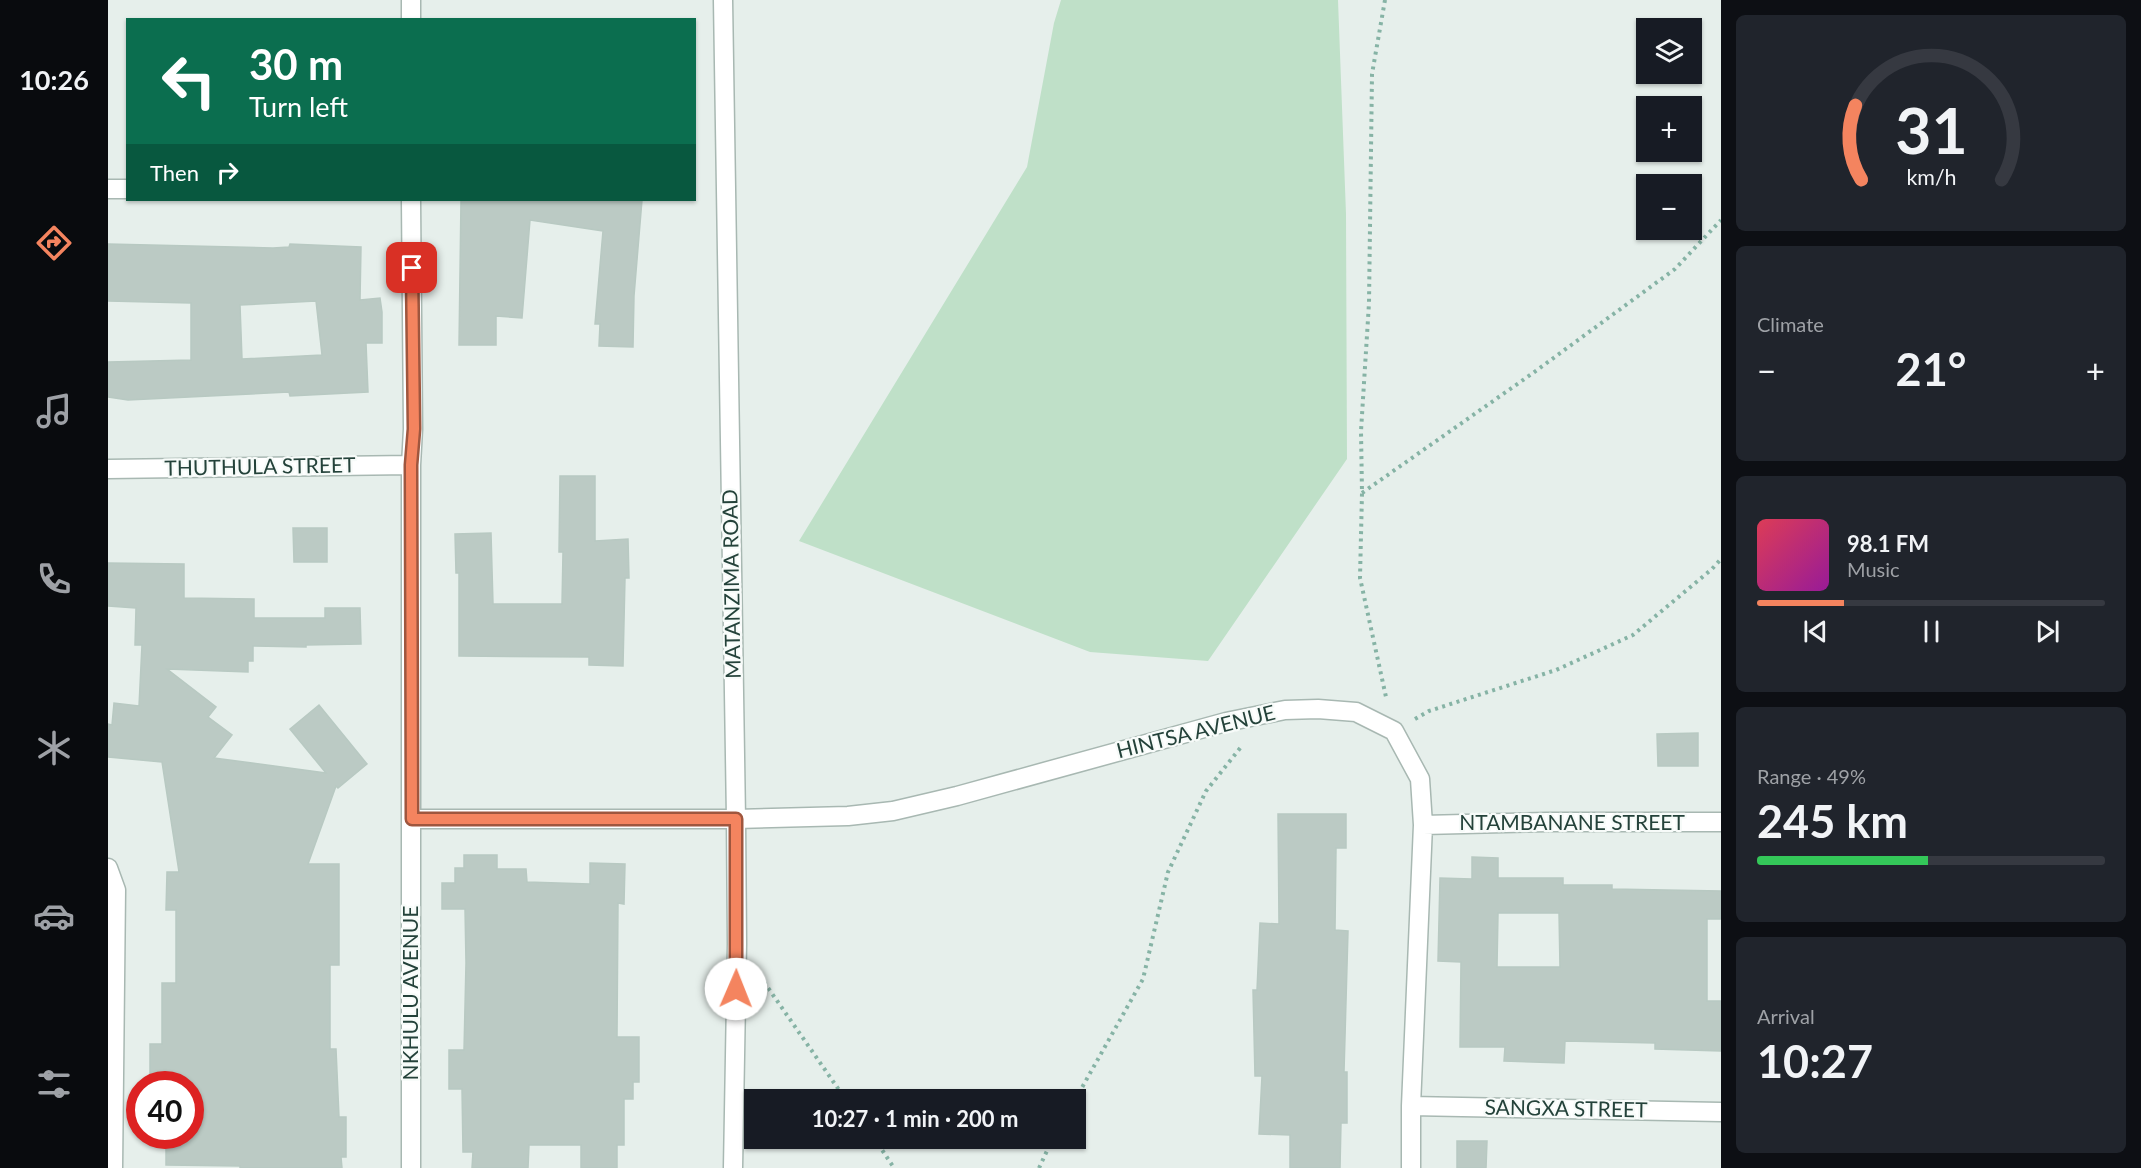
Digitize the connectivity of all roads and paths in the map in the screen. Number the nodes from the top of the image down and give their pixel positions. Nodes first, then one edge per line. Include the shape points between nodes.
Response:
1 (411, 0) edge
2 (723, 0) edge
3 (1385, 0) edge
4 (411, 18) edge
5 (108, 189) edge
6 (126, 189) edge
7 (411, 201) edge
8 (1721, 220) edge
9 (411, 465) junction
10 (108, 469) edge
11 (1362, 493) junction
12 (1721, 559) edge
13 (1268, 714) junction
14 (1394, 731) junction
15 (412, 819) junction
16 (736, 819) junction
17 (1721, 822) edge
18 (1423, 825) junction
19 (108, 868) edge
20 (737, 944) junction
21 (838, 1089) edge
22 (1081, 1089) edge
23 (1411, 1106) junction
24 (1721, 1112) edge
25 (881, 1149) edge
26 (1048, 1149) edge
27 (113, 1168) edge
28 (411, 1168) edge
29 (733, 1168) edge
30 (894, 1168) edge
31 (1039, 1168) edge
32 (1411, 1168) edge

1 - 4 street
2 - 16 street, MATANZIMA ROAD
3 - 11 path via 1372,74
5 - 6 street
7 - 9 street, NKHULU AVENUE
8 - 11 path via 1675,269
9 - 10 street, THUTHULA STREET
9 - 15 street, NKHULU AVENUE
11 - 14 path via 1360,578
12 - 14 path via 1633,635 1556,670 1429,711
13 - 14 street, HINTSA AVENUE via 1318,709 1356,712
13 - 16 street, HINTSA AVENUE via 893,811
13 - 22 path via 1206,791 1168,872 1143,979
14 - 18 street via 1420,778
15 - 16 street, HINTSA AVENUE
15 - 28 street, NKHULU AVENUE
16 - 20 street, MATANZIMA ROAD
17 - 18 street, NTAMBANANE STREET
18 - 23 street
19 - 27 street via 116,890
20 - 21 path
20 - 29 street, MATANZIMA ROAD
23 - 24 street, SANGXA STREET
23 - 32 street
25 - 30 path
26 - 31 path

